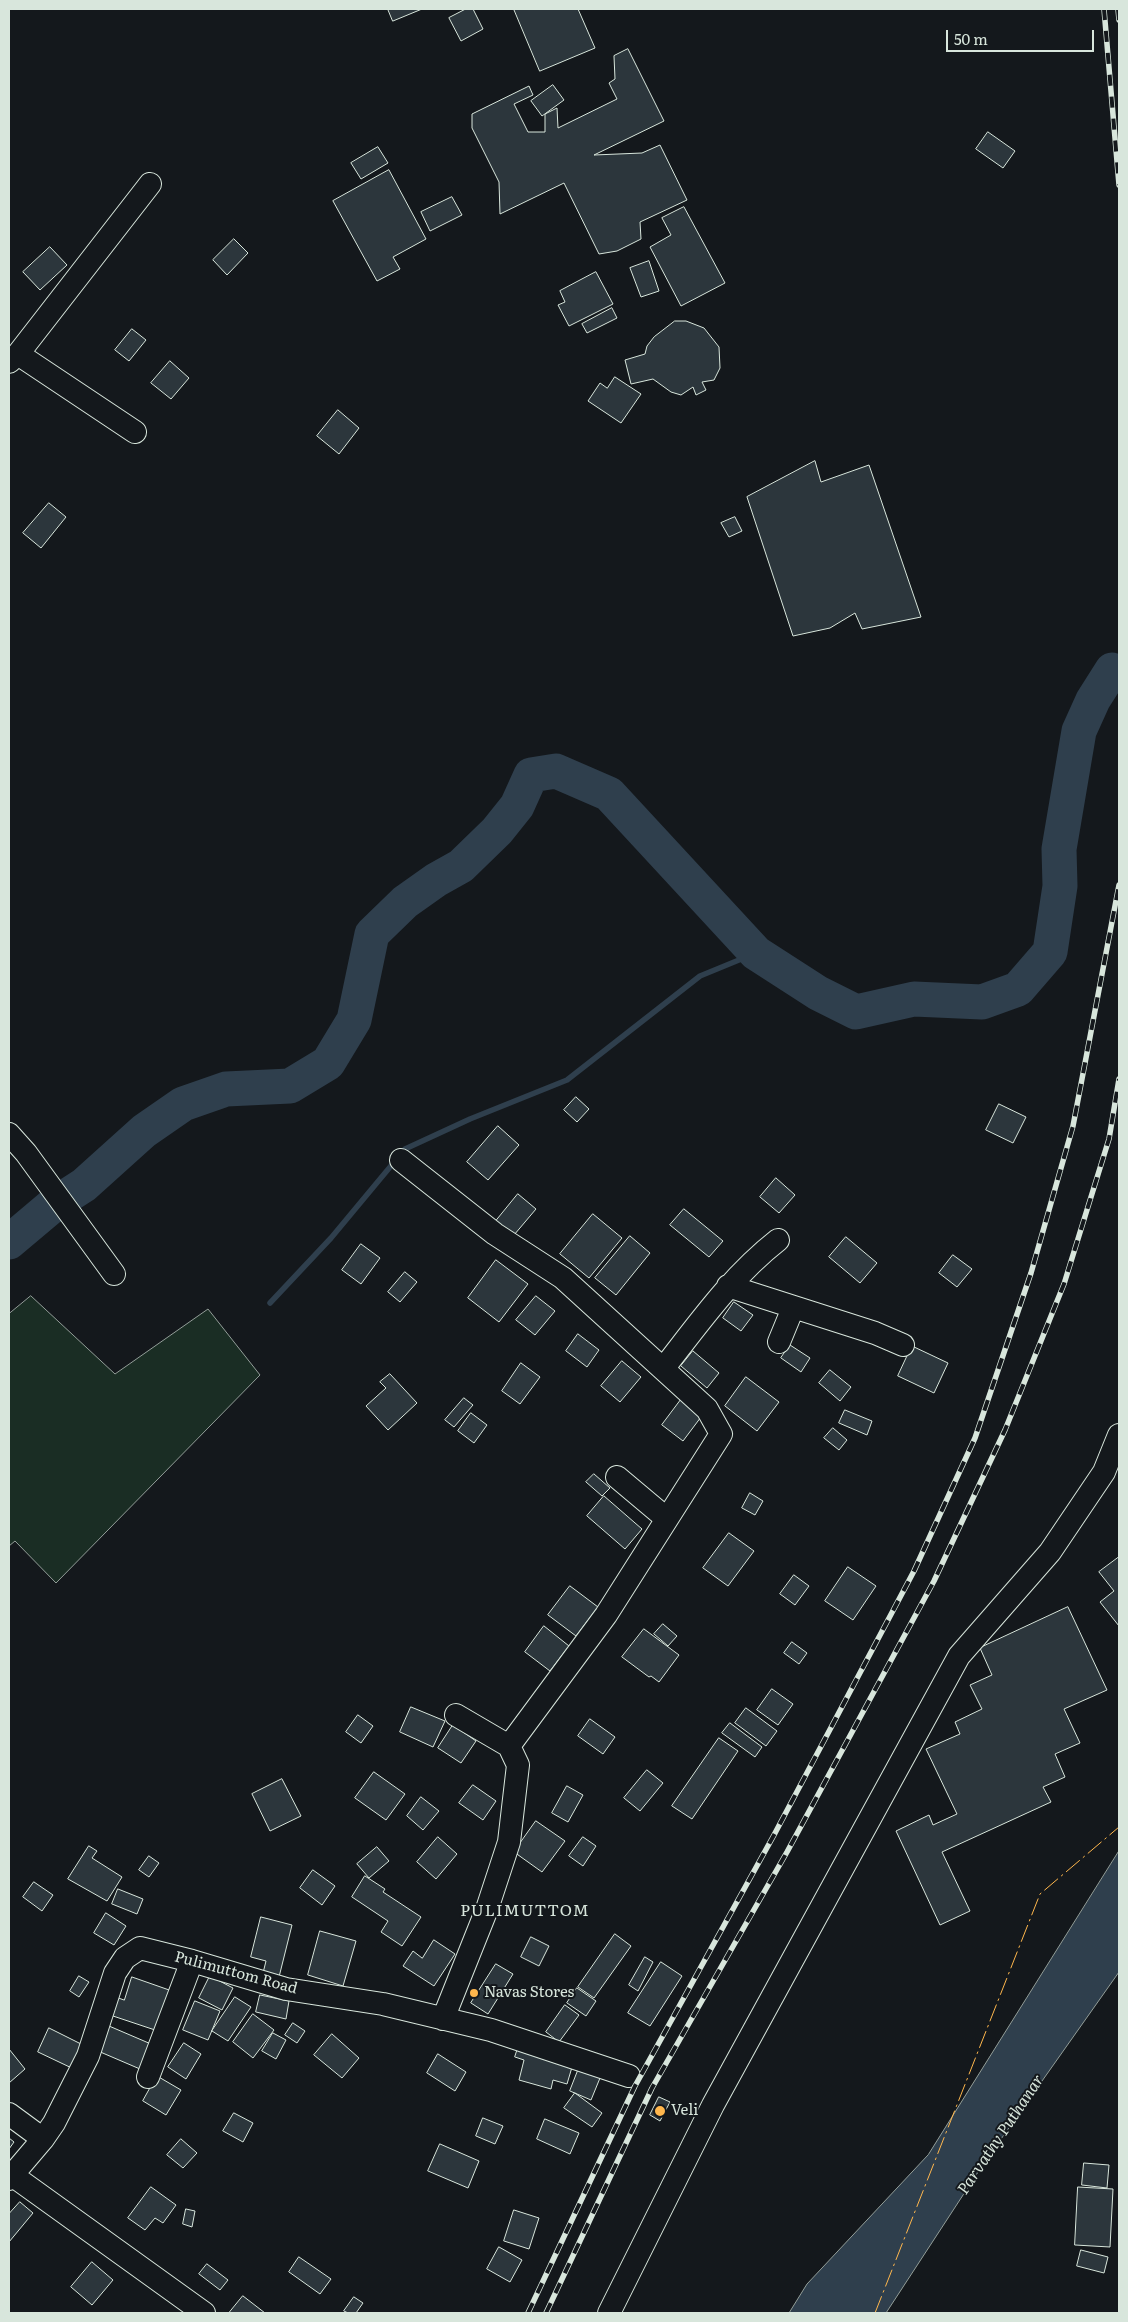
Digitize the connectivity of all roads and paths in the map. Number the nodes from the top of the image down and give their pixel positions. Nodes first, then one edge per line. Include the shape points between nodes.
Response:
1 (150, 184) dead end
2 (13, 358) edge
3 (136, 432) dead end
4 (9, 1134) edge
5 (401, 1160) dead end
6 (778, 1240) dead end
7 (114, 1274) dead end
8 (728, 1286) junction
9 (793, 1308) junction
10 (779, 1342) dead end
11 (903, 1345) dead end
12 (663, 1369) junction
13 (1119, 1435) edge
14 (617, 1477) dead end
15 (667, 1519) junction
16 (456, 1715) dead end
17 (510, 1746) junction
18 (192, 1961) junction
19 (443, 2019) junction
20 (148, 2076) dead end
21 (629, 2076) dead end
22 (9, 2114) edge
23 (43, 2139) junction
24 (10, 2177) edge
25 (204, 2313) edge
26 (609, 2313) edge

1 - 2 street
2 - 3 street
4 - 7 street
5 - 12 street via 495,1234 563,1278
6 - 8 street
8 - 9 street
8 - 12 street
9 - 10 street
9 - 11 street via 875,1332
12 - 15 street via 707,1409 721,1434
13 - 26 street via 1104,1472 1050,1552 959,1656 714,2104
14 - 15 street
15 - 17 street via 606,1615
16 - 17 street
17 - 19 street via 518,1765 509,1842
18 - 19 street, Pulimuttom Road via 286,1989 383,2004
18 - 20 street
18 - 23 street, Pulimuttom Road via 140,1948 125,1958 115,1973 88,2056
19 - 21 street, Pulimuttom Road via 491,2030
22 - 23 street
23 - 24 street, Pulimuttom Road
24 - 25 street

